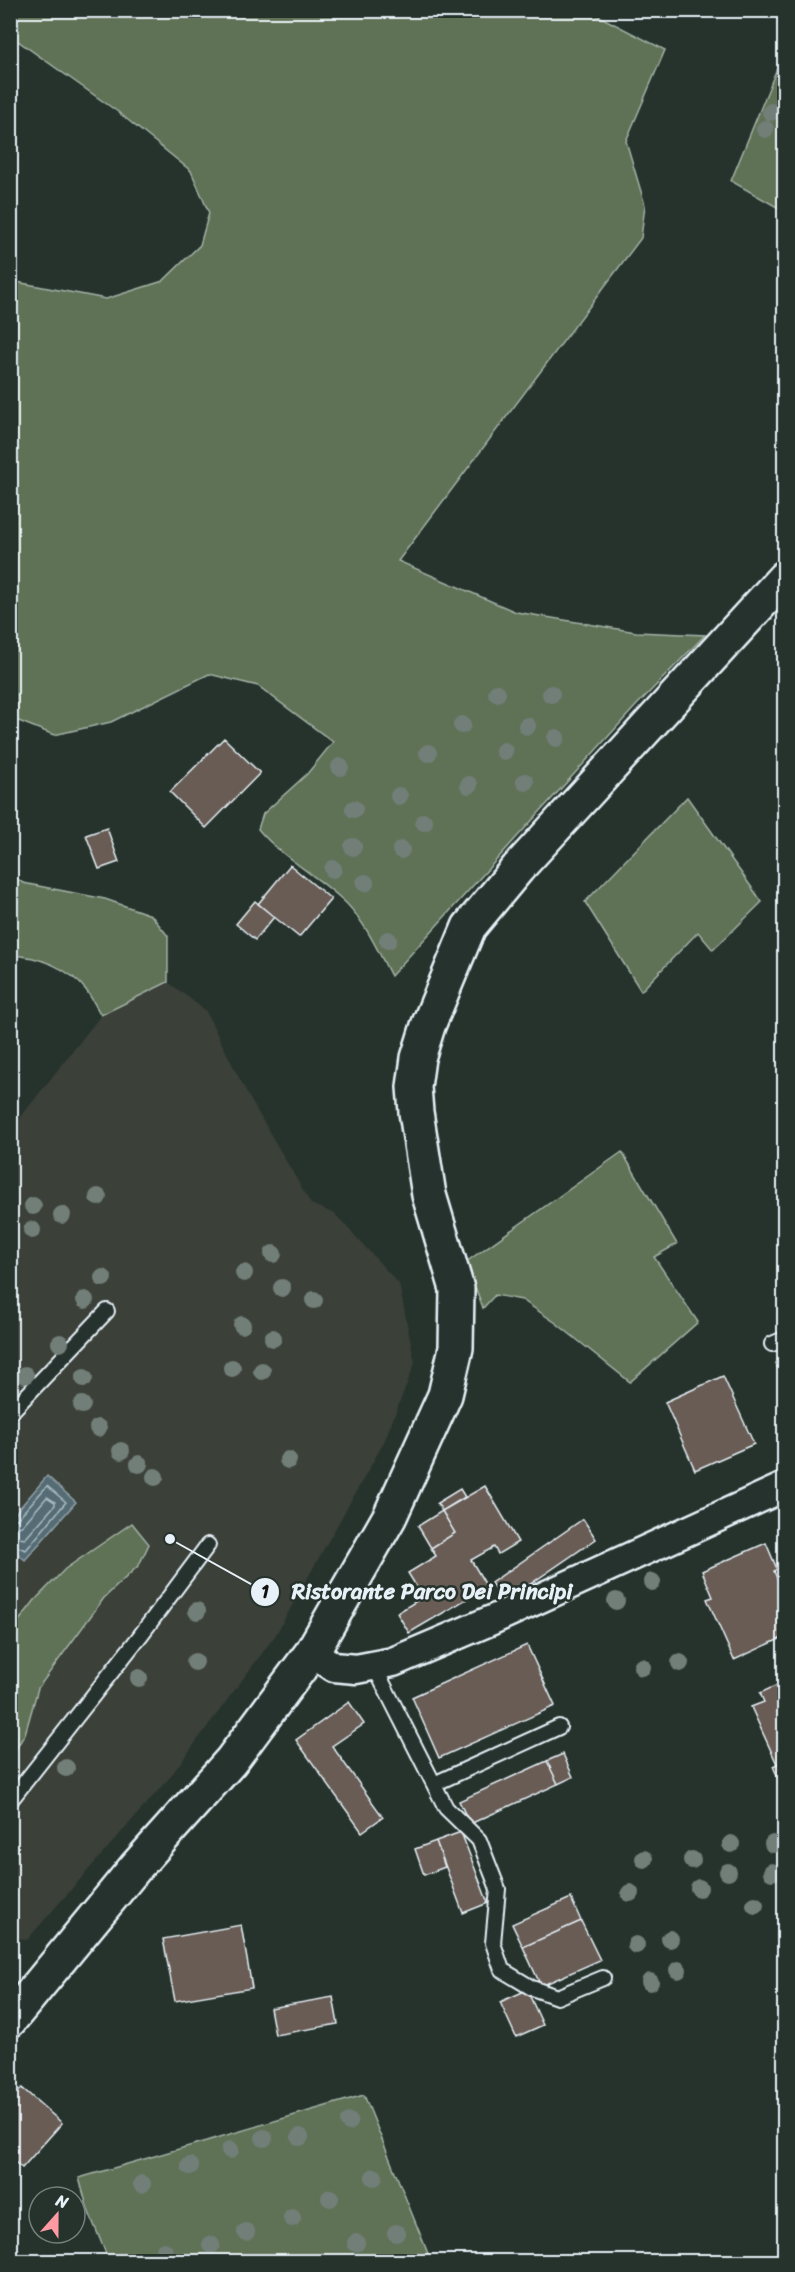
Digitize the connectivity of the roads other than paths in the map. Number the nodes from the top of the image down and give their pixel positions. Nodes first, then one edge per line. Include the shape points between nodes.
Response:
1 (784, 578) edge
2 (107, 1311) dead end
3 (10, 1413) edge
4 (784, 1487) edge
5 (208, 1545) dead end
6 (312, 1652) junction
7 (374, 1666) junction
8 (559, 1727) dead end
9 (434, 1784) junction
10 (10, 1801) edge
11 (603, 1978) dead end
12 (14, 2008) edge

1 - 6 street via 518,868 469,927 428,1026 414,1087 429,1195 457,1289 454,1360 445,1395 390,1516
2 - 3 lane
4 - 7 street via 492,1620 393,1662
5 - 10 lane
6 - 7 street via 334,1667
6 - 12 street via 231,1761
7 - 9 lane
8 - 9 lane
9 - 11 lane via 446,1808 479,1840 498,1889 493,1943 502,1970 532,1989 557,1997

